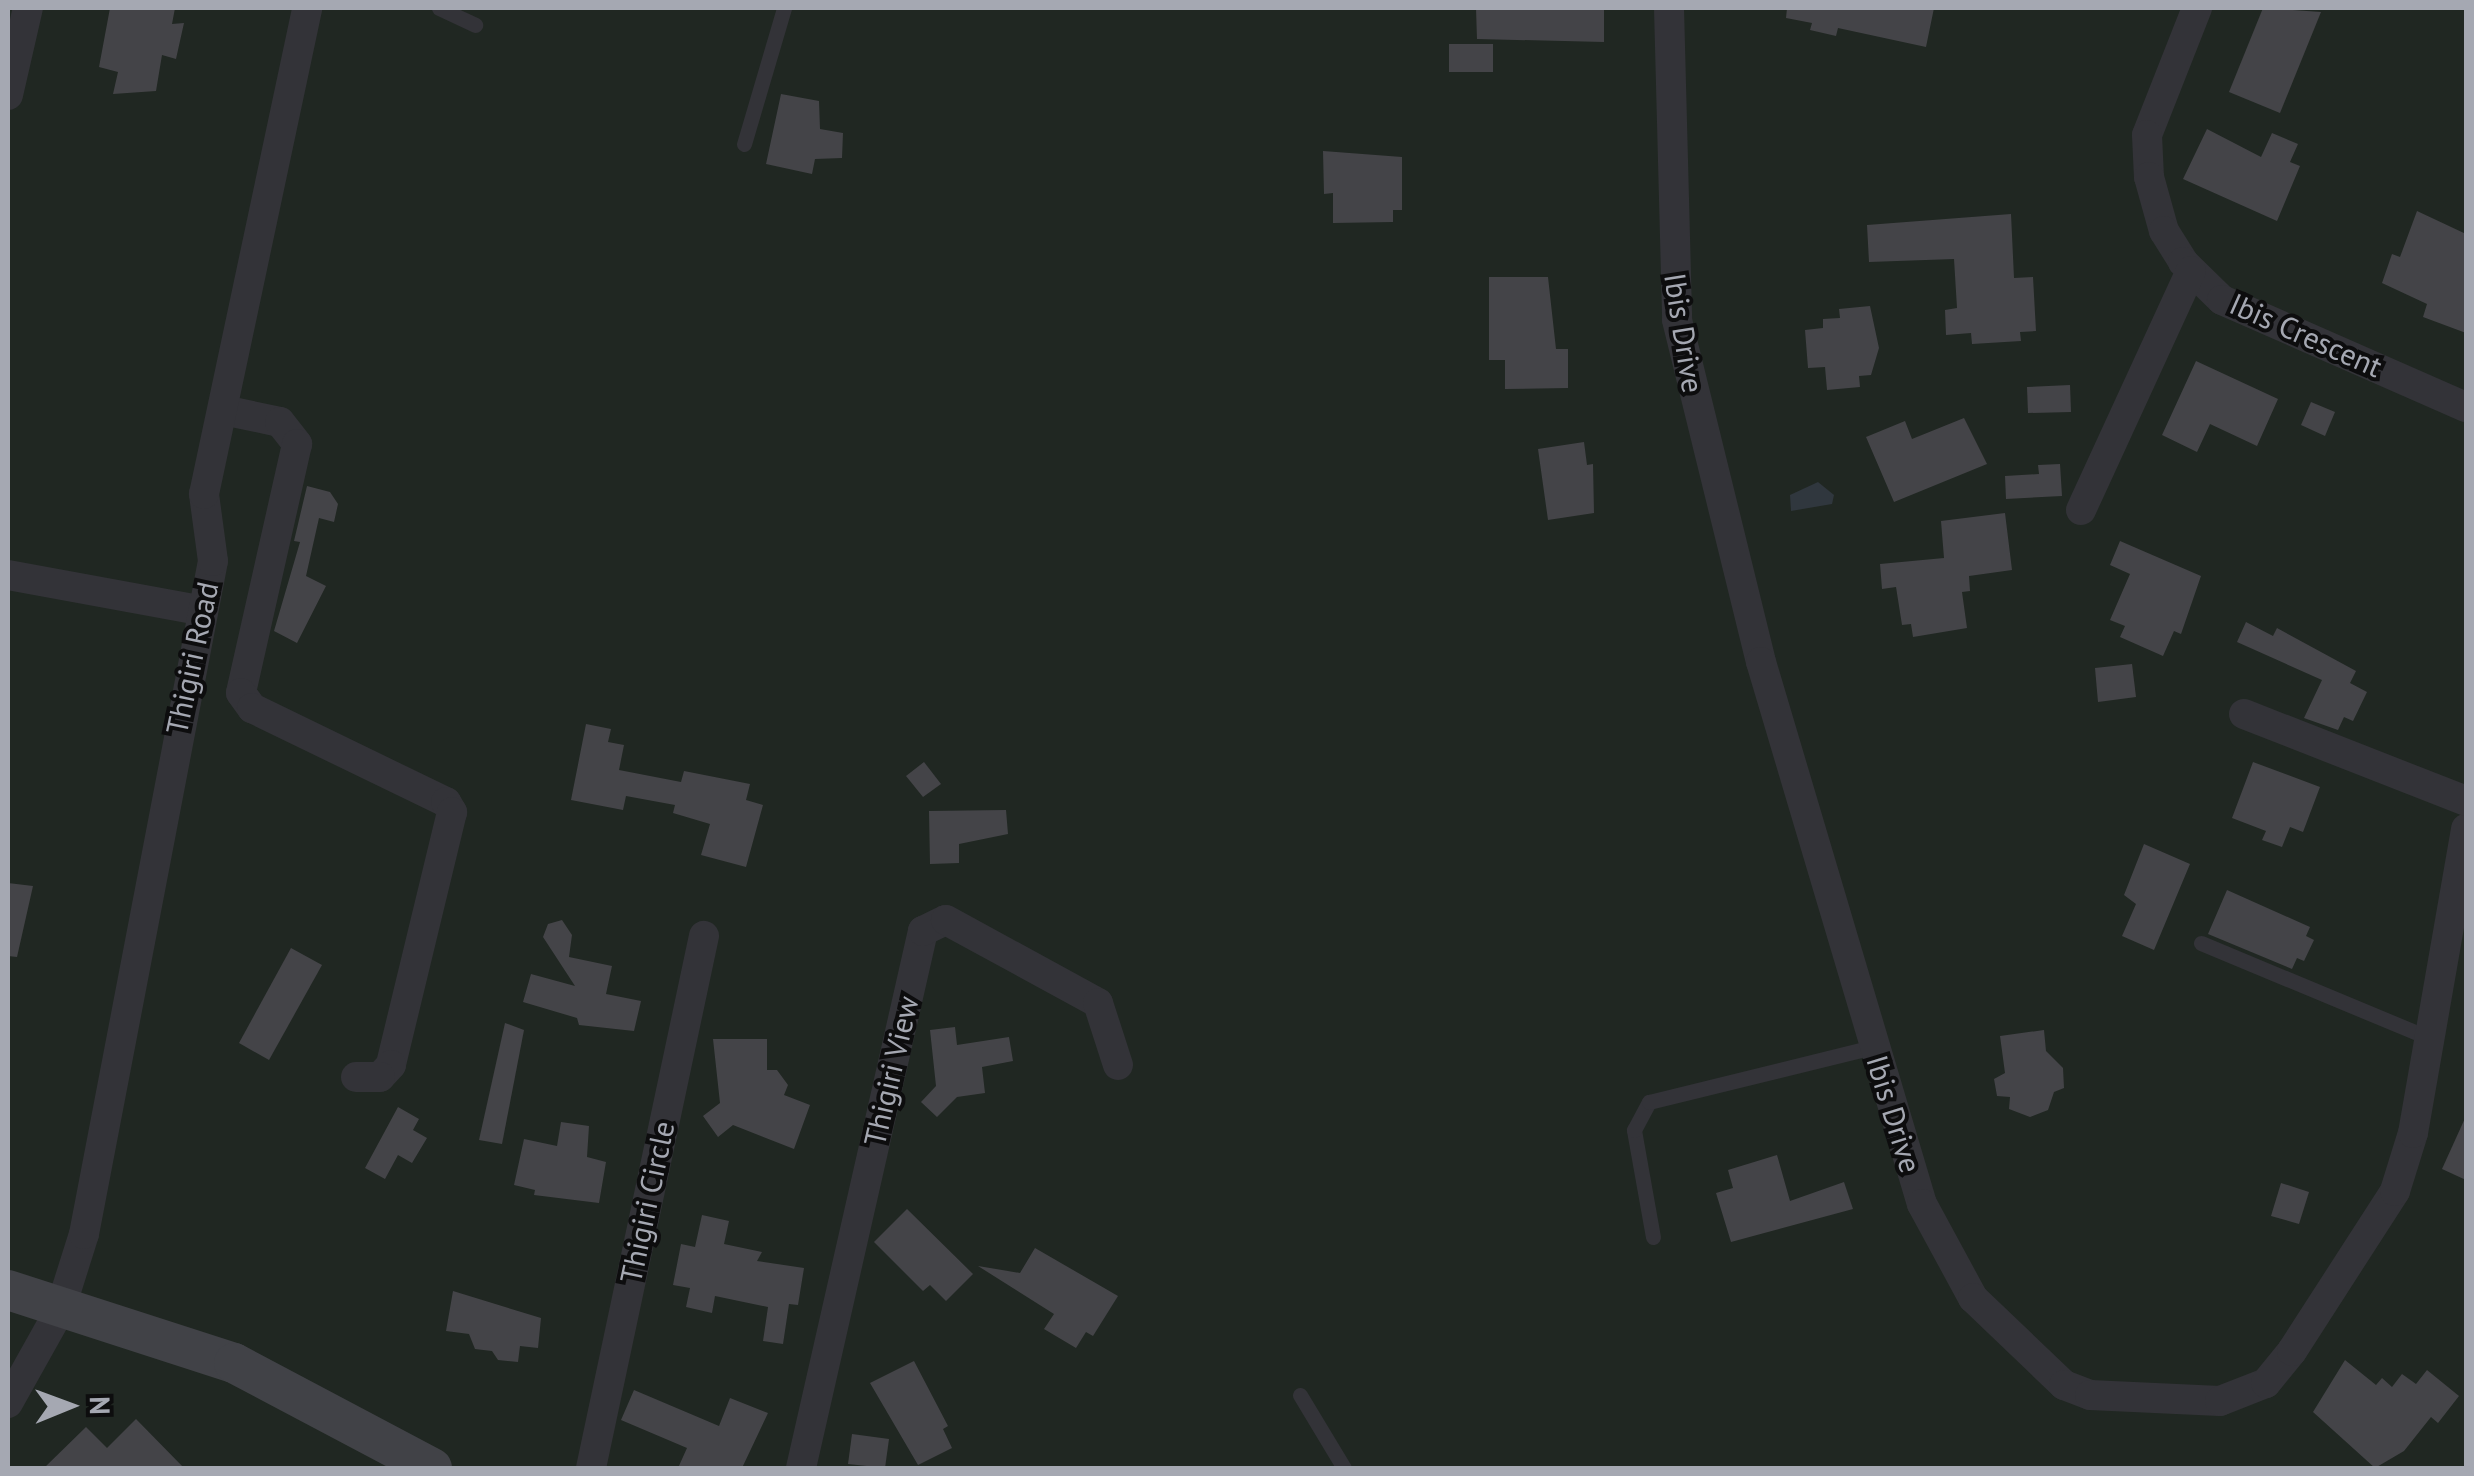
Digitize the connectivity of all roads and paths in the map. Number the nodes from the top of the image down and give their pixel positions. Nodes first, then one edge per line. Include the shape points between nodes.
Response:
1 (28, 8) edge
2 (307, 8) edge
3 (439, 8) edge
4 (784, 8) edge
5 (1669, 8) edge
6 (2197, 8) edge
7 (474, 25) dead end
8 (8, 95) edge
9 (744, 144) dead end
10 (2191, 270) junction
11 (2466, 407) edge
12 (223, 410) junction
13 (2081, 510) dead end
14 (8, 575) edge
15 (199, 610) junction
16 (2244, 714) dead end
17 (2466, 801) edge
18 (2466, 829) edge
19 (704, 936) dead end
20 (2201, 943) dead end
21 (2429, 1038) junction
22 (1873, 1048) junction
23 (1118, 1064) dead end
24 (356, 1077) dead end
25 (1653, 1236) dead end
26 (8, 1290) edge
27 (60, 1310) junction
28 (1300, 1396) dead end
29 (8, 1403) edge
30 (432, 1468) edge
31 (591, 1468) edge
32 (801, 1468) edge
33 (1344, 1468) edge

1 - 8 street
2 - 12 street, Thigiri Road
3 - 7 lane
4 - 9 lane
5 - 22 street, Ibis Drive via 1672,263 1682,352
6 - 10 street, Ibis Crescent via 2148,135 2149,177 2164,231
10 - 11 street, Ibis Crescent via 2222,300
10 - 13 street
12 - 15 street, Thigiri Road via 204,494 213,562
12 - 24 street via 280,422 297,444 241,693 252,708 446,802 452,812 391,1064 380,1076
14 - 15 street
15 - 27 street, Thigiri Road via 84,1234
16 - 17 street
18 - 21 street, Ibis Drive
19 - 31 street, Thigiri Circle
20 - 21 lane
21 - 22 street, Ibis Drive via 2412,1133 2371,1237 2266,1383 2220,1401 2090,1395 2064,1385 1973,1298 1922,1204
22 - 25 lane via 1649,1102 1634,1130
23 - 32 street, Thigiri View via 1098,1003 946,920 923,931
26 - 27 street
27 - 29 street, Thigiri Road
27 - 30 street via 234,1363
28 - 33 lane

